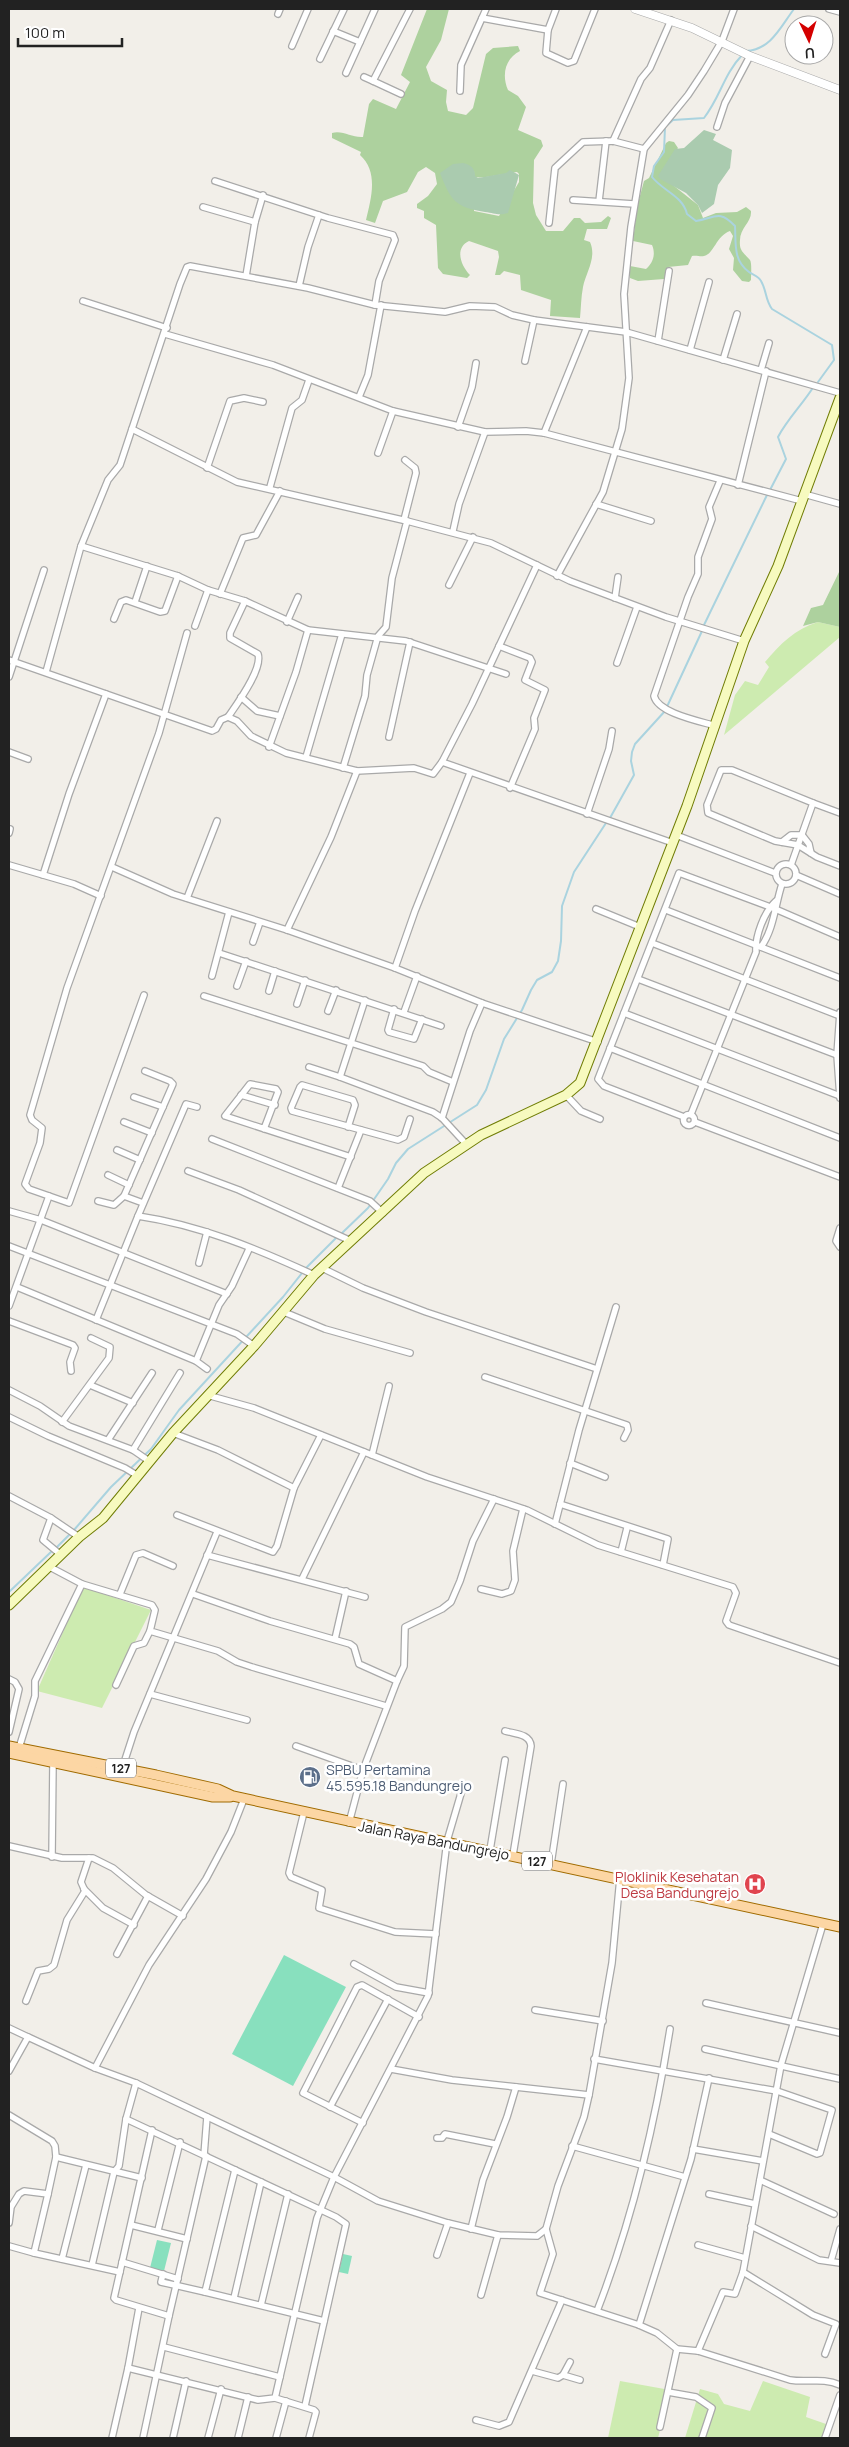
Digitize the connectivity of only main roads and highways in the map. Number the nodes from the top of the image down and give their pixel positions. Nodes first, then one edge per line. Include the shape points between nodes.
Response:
1 (840, 398) edge
2 (837, 413) edge
3 (9, 1605) edge
4 (9, 1746) edge
5 (9, 1752) edge
6 (232, 1796) junction
7 (840, 1927) edge

1 - 2 main road
2 - 3 main road via 778,566 744,641 716,726 580,1083 566,1095 466,1144 424,1173 380,1210 312,1274 284,1312 173,1433 145,1458 103,1518 76,1535
4 - 6 main road, Jalan Raya Bandungrejo / 127 via 218,1790
5 - 6 main road, Jalan Raya Bandungrejo / 127 via 213,1797
6 - 7 main road, Jalan Raya Bandungrejo / 127

